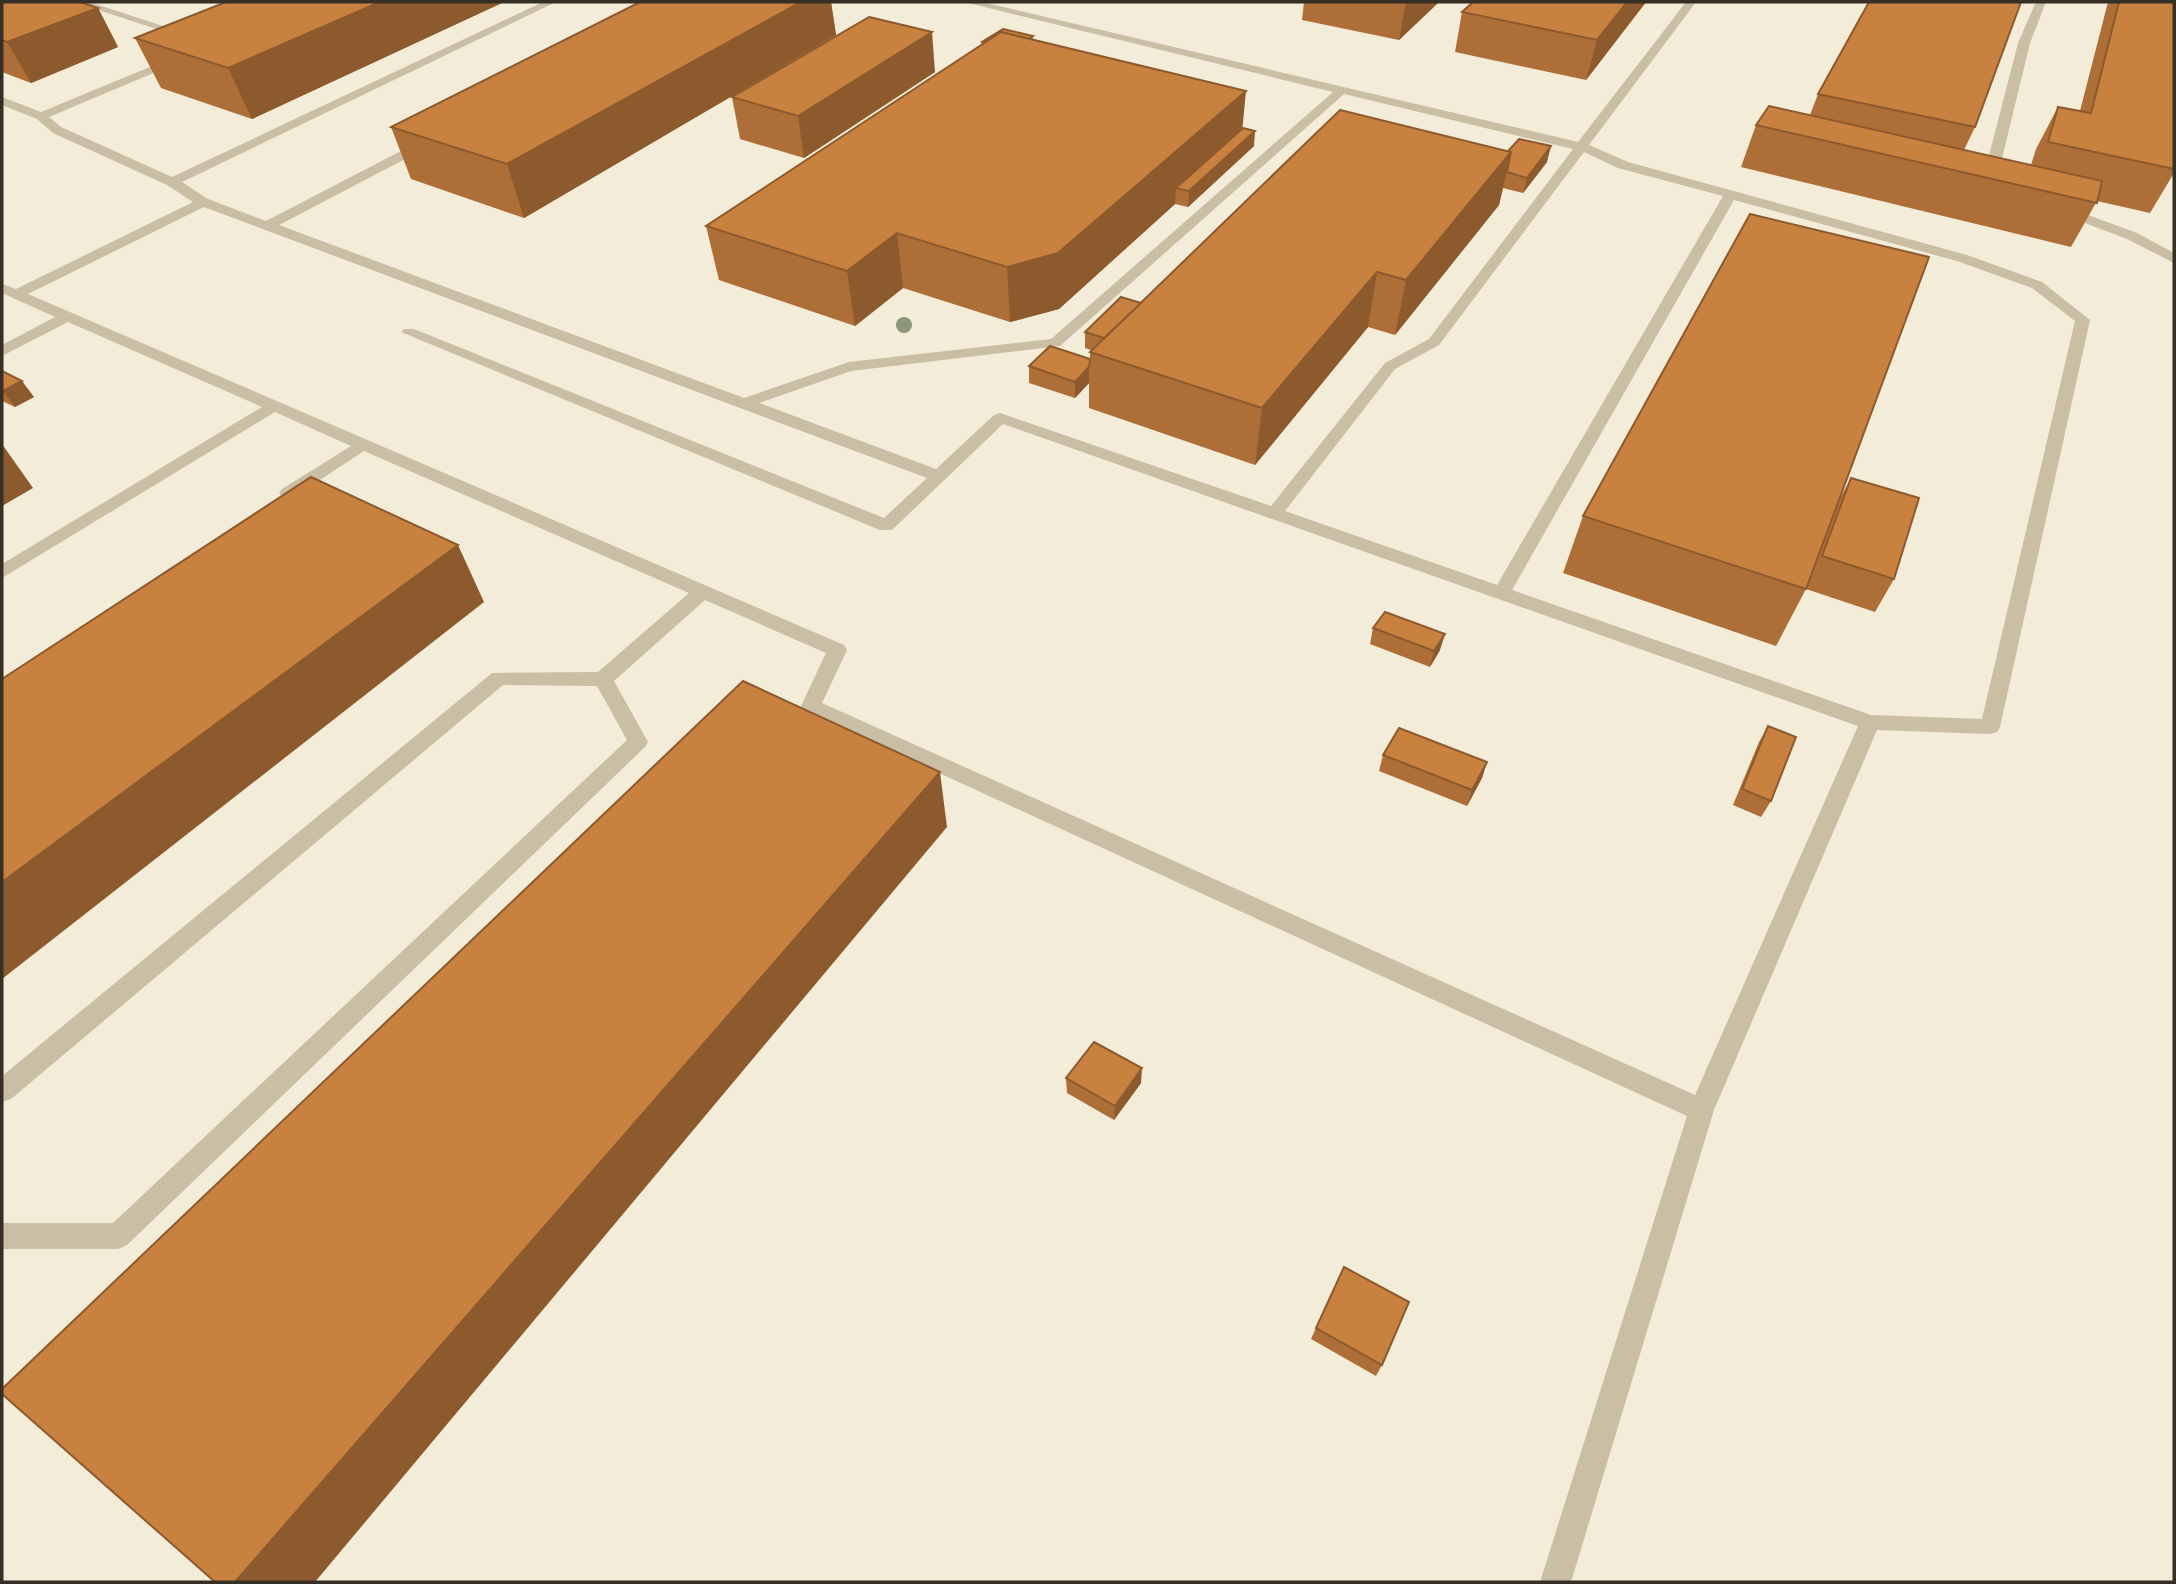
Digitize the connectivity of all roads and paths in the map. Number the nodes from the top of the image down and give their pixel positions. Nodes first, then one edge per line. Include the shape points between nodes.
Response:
1 (79, 2) edge
2 (551, 2) edge
3 (969, 2) edge
4 (1691, 2) edge
5 (2041, 2) edge
6 (201, 40) edge
7 (189, 54) edge
8 (1342, 90) junction
9 (2, 102) edge
10 (41, 116) junction
11 (440, 136) edge
12 (1582, 147) junction
13 (172, 182) junction
14 (2004, 190) edge
15 (1730, 195) junction
16 (203, 202) junction
17 (2049, 206) edge
18 (267, 226) junction
19 (2174, 259) edge
20 (9, 291) edge
21 (66, 317) junction
22 (409, 332) dead end
23 (2, 351) edge
24 (744, 403) junction
25 (274, 406) junction
26 (363, 445) junction
27 (939, 476) junction
28 (270, 506) edge
29 (1274, 514) junction
30 (2, 572) edge
31 (702, 592) junction
32 (1501, 593) junction
33 (603, 680) junction
34 (1870, 722) junction
35 (2, 1091) edge
36 (1701, 1110) junction
37 (2, 1236) edge
38 (1556, 1582) edge

1 - 6 lane
2 - 13 lane
3 - 8 lane
4 - 12 lane
5 - 14 lane via 2024,43 1991,175
7 - 10 lane
8 - 12 lane via 1457,122
8 - 24 lane via 1055,343 849,366
9 - 10 lane
10 - 13 lane via 57,130
11 - 18 lane
12 - 15 lane via 1623,164
12 - 29 lane via 1434,342 1390,366
13 - 16 lane
15 - 32 lane
15 - 34 lane via 1962,258 2037,285 2083,320 1990,727
16 - 18 lane
16 - 20 lane
17 - 19 lane via 2108,225
18 - 24 lane
20 - 21 lane
21 - 23 lane
21 - 25 lane
22 - 27 lane via 886,526
24 - 27 lane
25 - 26 lane
25 - 30 lane
26 - 28 lane
26 - 31 lane
27 - 29 lane via 1000,418
29 - 32 lane
31 - 33 lane
31 - 36 lane via 837,650 811,706
32 - 34 lane
33 - 35 lane via 499,678
33 - 37 lane via 638,742 118,1236
34 - 36 lane
36 - 38 lane

